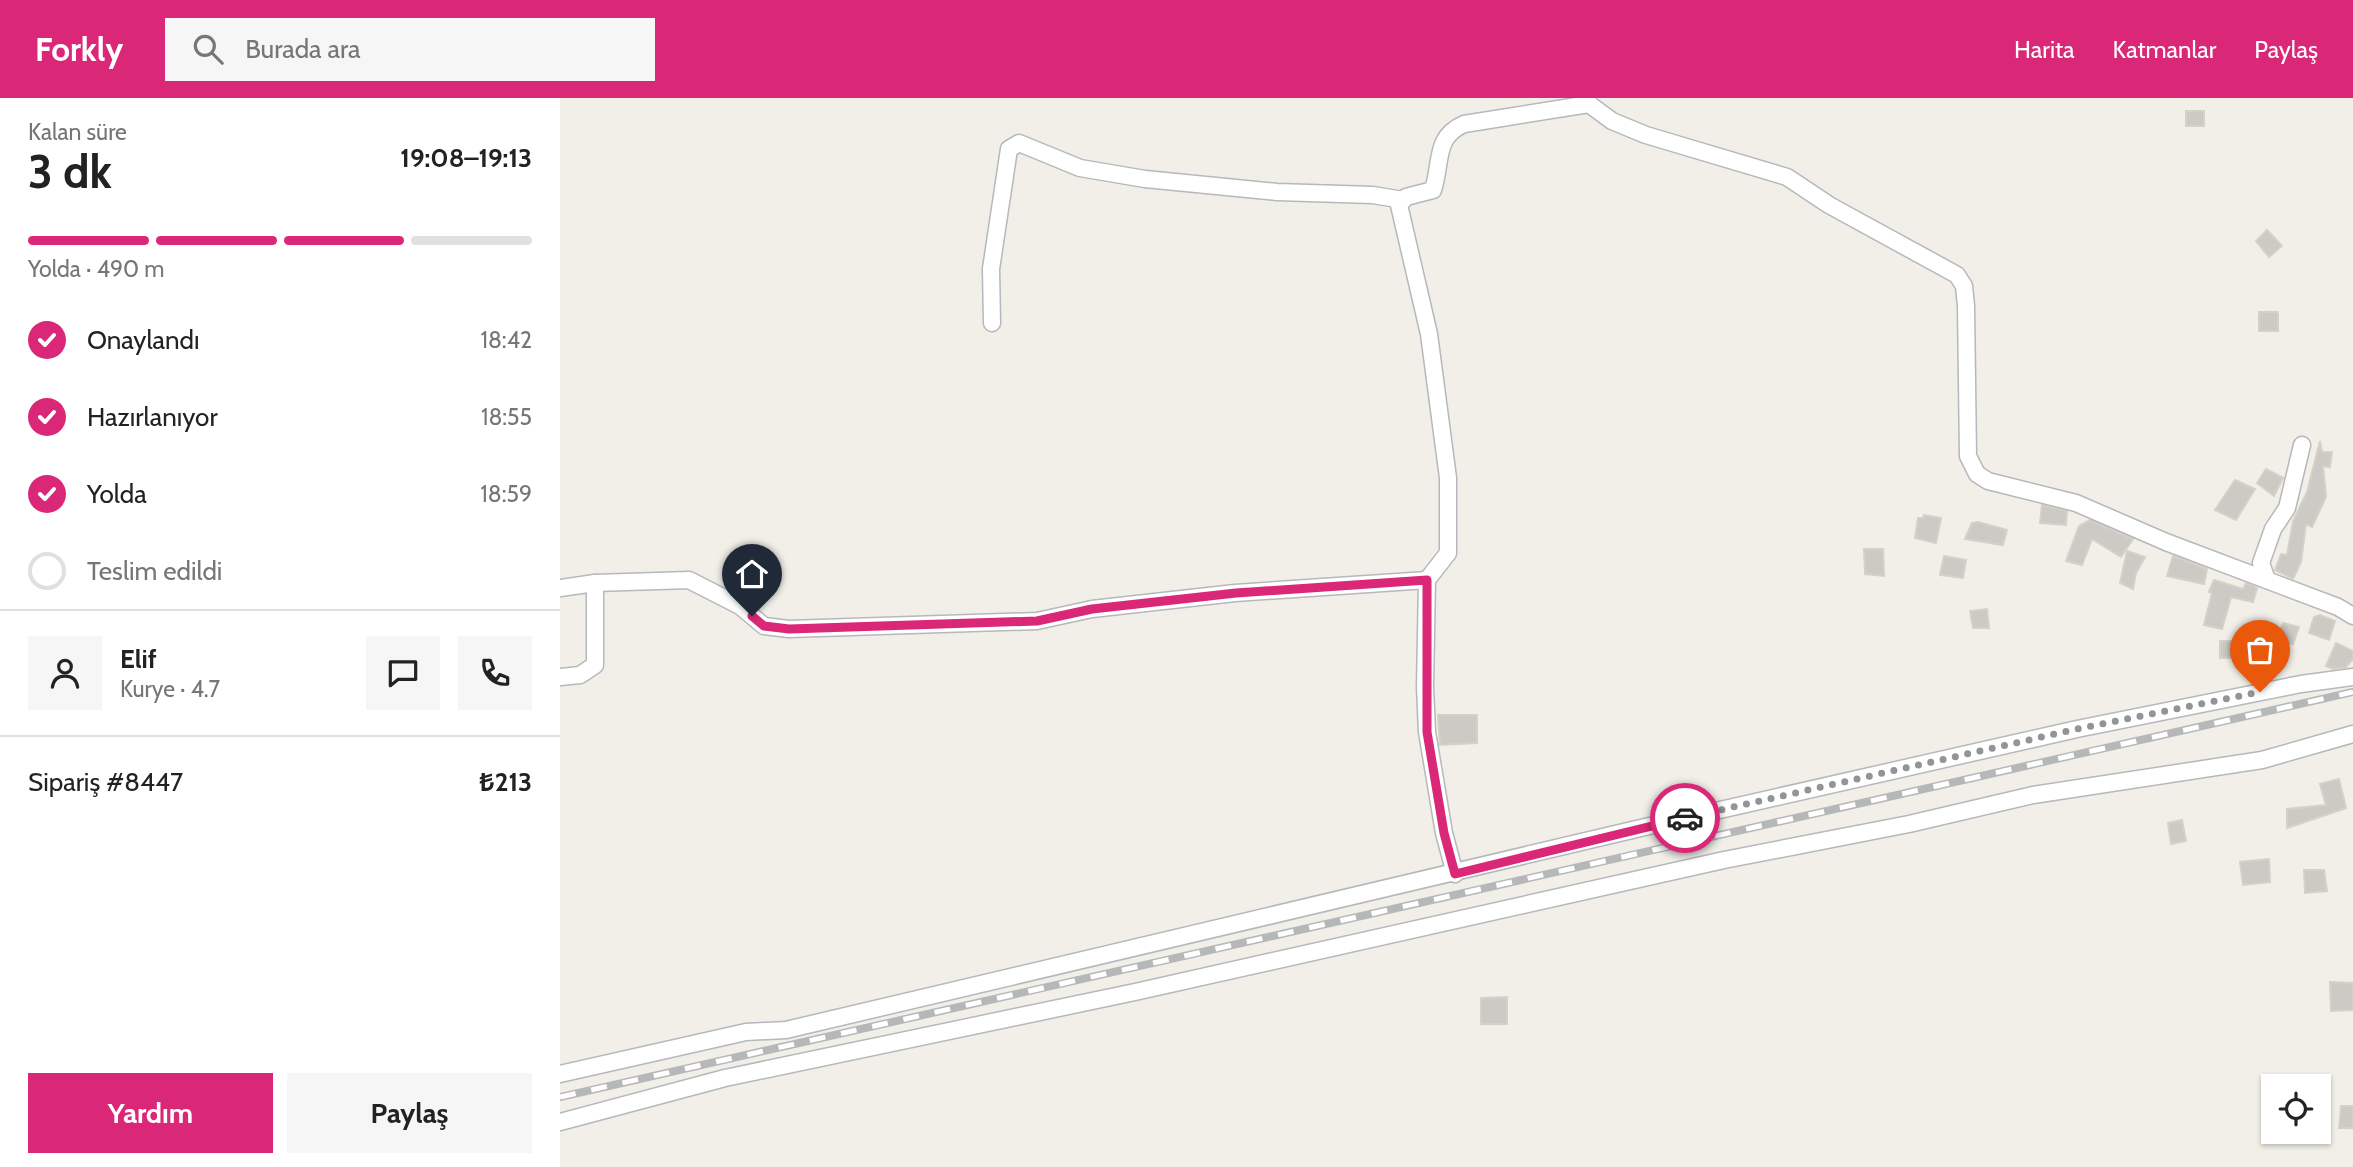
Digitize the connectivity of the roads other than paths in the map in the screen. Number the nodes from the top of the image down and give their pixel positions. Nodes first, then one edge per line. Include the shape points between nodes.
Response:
1 (1588, 101) edge
2 (1403, 201) junction
3 (992, 323) dead end
4 (2302, 445) dead end
5 (1427, 580) junction
6 (2267, 580) junction
7 (595, 583) junction
8 (560, 588) edge
9 (2353, 616) edge
10 (560, 677) edge
11 (2353, 677) edge
12 (2353, 734) edge
13 (1455, 874) junction
14 (560, 1074) edge
15 (560, 1122) edge

1 - 2 street via 1450,130 1433,190
1 - 6 street via 1612,121 1646,135 1787,177 1957,275 1964,286 1966,306 1968,456 1977,474 1988,481 2076,503
2 - 3 street via 1144,179 1080,168 1019,143 1009,149 991,269
2 - 5 street via 1399,205 1429,334 1448,478 1450,544 1444,561
4 - 6 street via 2287,508 2273,529 2261,563
5 - 7 street via 1236,593 1092,609 1037,621 789,629 764,626 740,606 689,580
5 - 13 street via 1427,732
6 - 9 street
7 - 8 street
7 - 10 street via 595,665 580,675
11 - 13 street via 2077,729
12 - 15 street via 2262,760 2034,795 1724,860 1122,995 725,1078
13 - 14 street via 786,1030 746,1031

